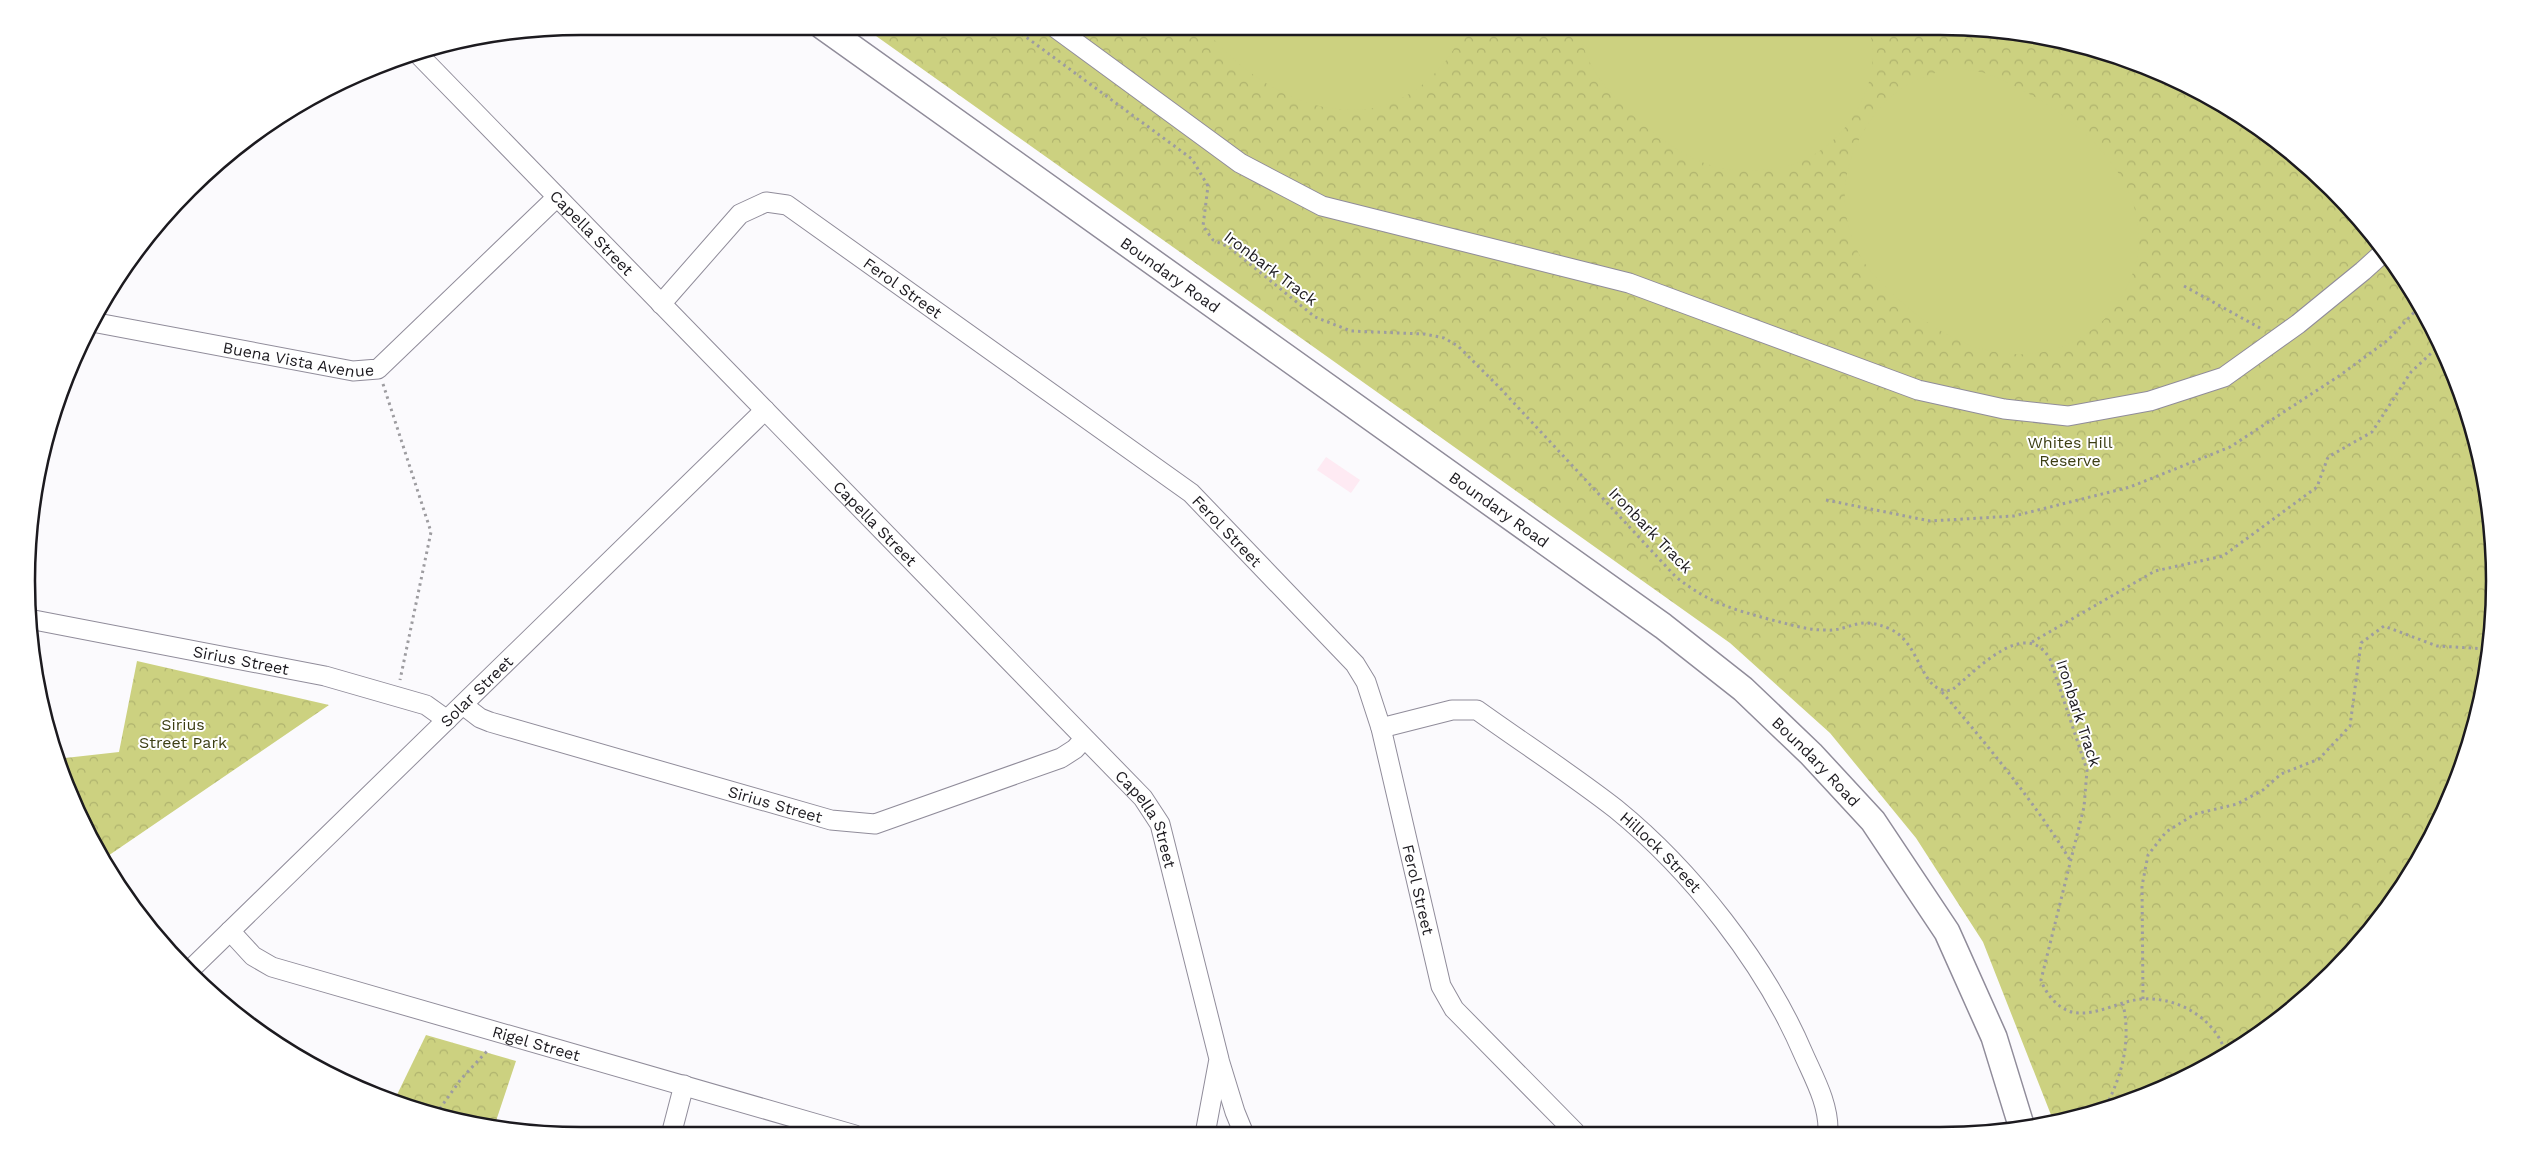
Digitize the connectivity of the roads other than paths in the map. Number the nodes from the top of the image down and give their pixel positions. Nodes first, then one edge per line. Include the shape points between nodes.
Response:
1 (835, 35) edge
2 (1065, 35) edge
3 (423, 59) edge
4 (557, 197) junction
5 (2379, 257) edge
6 (661, 304) junction
7 (100, 323) edge
8 (765, 410) junction
9 (36, 620) edge
10 (463, 705) junction
11 (447, 720) junction
12 (1381, 728) junction
13 (1084, 739) junction
14 (230, 931) junction
15 (194, 966) edge
16 (1219, 1059) junction
17 (684, 1085) junction
18 (2020, 1121) edge
19 (673, 1127) edge
20 (828, 1127) edge
21 (1206, 1127) edge
22 (1241, 1127) edge
23 (1570, 1127) edge
24 (1828, 1127) edge

1 - 18 main road, Boundary Road via 1663,626 1742,689 1811,754 1873,820 1948,932 1994,1037
2 - 5 street via 1240,163 1322,206 1629,283 1918,390 2004,408 2068,416 2150,402 2224,377 2364,272
3 - 4 street, Capella Street
4 - 6 street, Capella Street
4 - 7 street, Buena Vista Avenue via 378,369 353,371
6 - 8 street, Capella Street
6 - 12 street, Ferol Street via 740,214 766,202 787,205 1191,493 1355,664 1366,682
8 - 10 street, Solar Street
8 - 13 street, Capella Street
9 - 11 street, Sirius Street via 325,676 426,704
10 - 11 street, Solar Street
10 - 13 street, Sirius Street via 490,722 831,820 875,824 1061,758
11 - 14 street, Solar Street
12 - 23 street, Ferol Street via 1441,986 1454,1008
12 - 24 street, Hillock Street via 1452,710 1477,710 1616,810 1665,855 1710,904 1752,960 1791,1026 1823,1099
13 - 16 street, Capella Street via 1143,798 1160,824
14 - 15 street, Solar Street
14 - 17 street, Rigel Street via 253,956 272,967
16 - 21 street, Capella Street
16 - 22 street, Capella Street
17 - 19 street
17 - 20 street, Rigel Street

